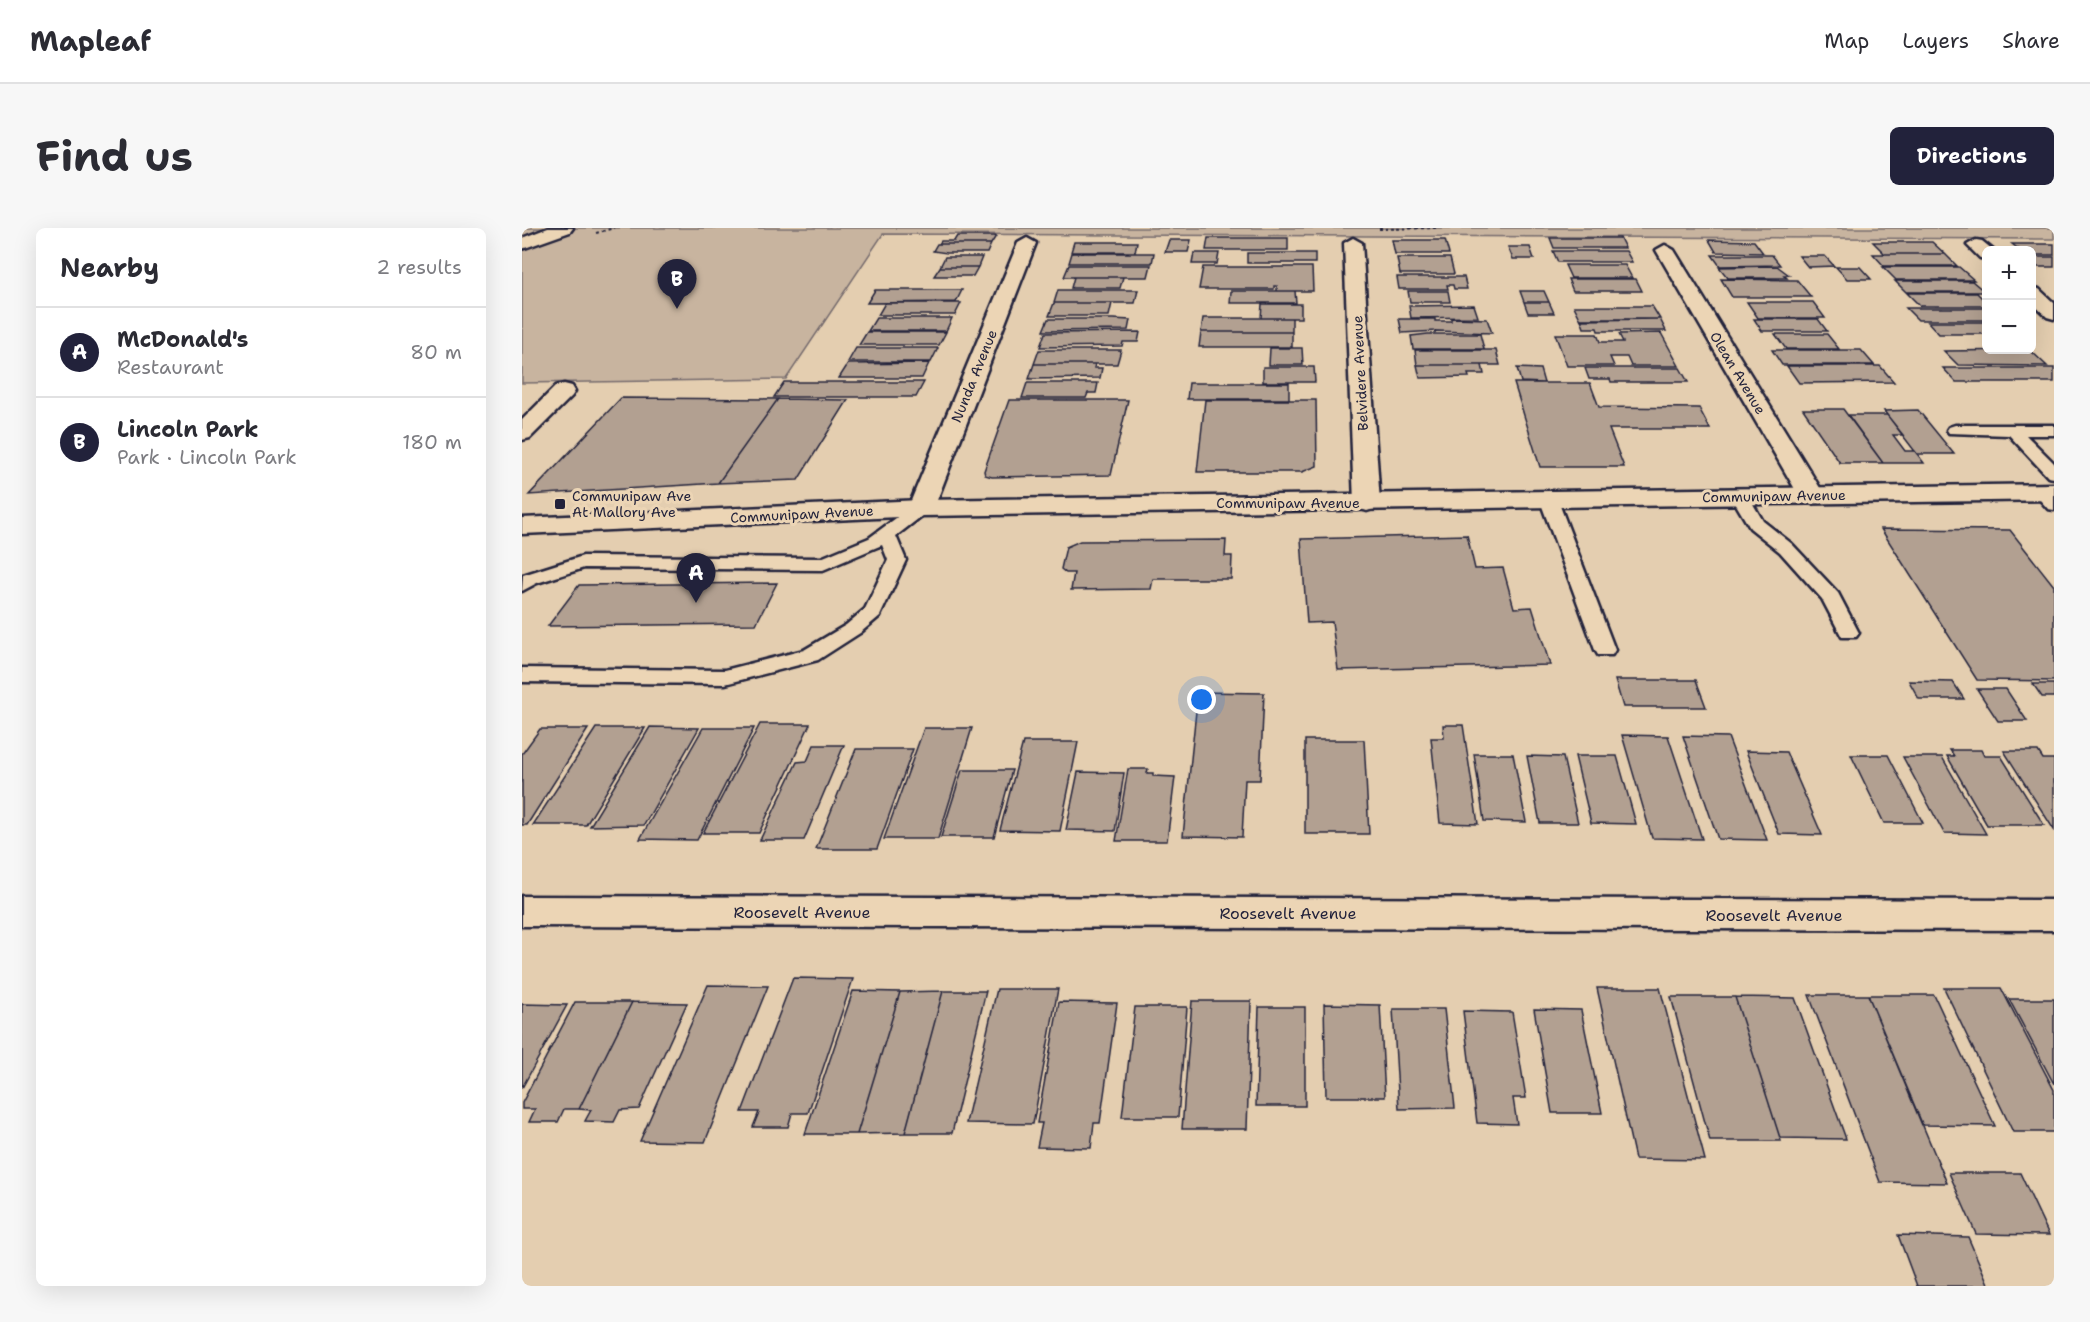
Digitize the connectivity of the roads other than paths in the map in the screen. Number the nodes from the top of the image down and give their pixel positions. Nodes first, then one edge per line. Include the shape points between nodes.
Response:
1 (564, 228) edge
2 (1027, 243) dead end
3 (1353, 243) dead end
4 (522, 244) edge
5 (1665, 250) dead end
6 (2036, 297) edge
7 (2054, 313) edge
8 (564, 391) dead end
9 (1955, 430) dead end
10 (2013, 430) junction
11 (2054, 430) edge
12 (522, 433) edge
13 (2051, 491) edge
14 (1812, 495) junction
15 (1740, 496) junction
16 (1548, 498) junction
17 (1367, 503) junction
18 (921, 508) junction
19 (522, 526) edge
20 (888, 537) junction
21 (522, 585) edge
22 (1849, 633) dead end
23 (1605, 650) dead end
24 (522, 675) edge
25 (522, 911) edge
26 (2054, 915) edge

1 - 4 street
2 - 18 street, Nunda Avenue
3 - 17 street, Belvidere Avenue
5 - 14 street, Olean Avenue
6 - 7 street
8 - 12 street
9 - 10 lane
10 - 11 lane
10 - 13 lane
13 - 14 street, Communipaw Avenue
14 - 15 street, Communipaw Avenue
15 - 16 street, Communipaw Avenue
15 - 22 lane via 1756,524 1786,548 1831,597
16 - 17 street, Communipaw Avenue
16 - 23 lane
17 - 18 street, Communipaw Avenue
18 - 19 street, Communipaw Avenue
18 - 20 lane
20 - 21 lane via 860,552 823,564 583,561
20 - 24 lane via 897,560 873,612 811,655 725,677
25 - 26 street, Roosevelt Avenue

